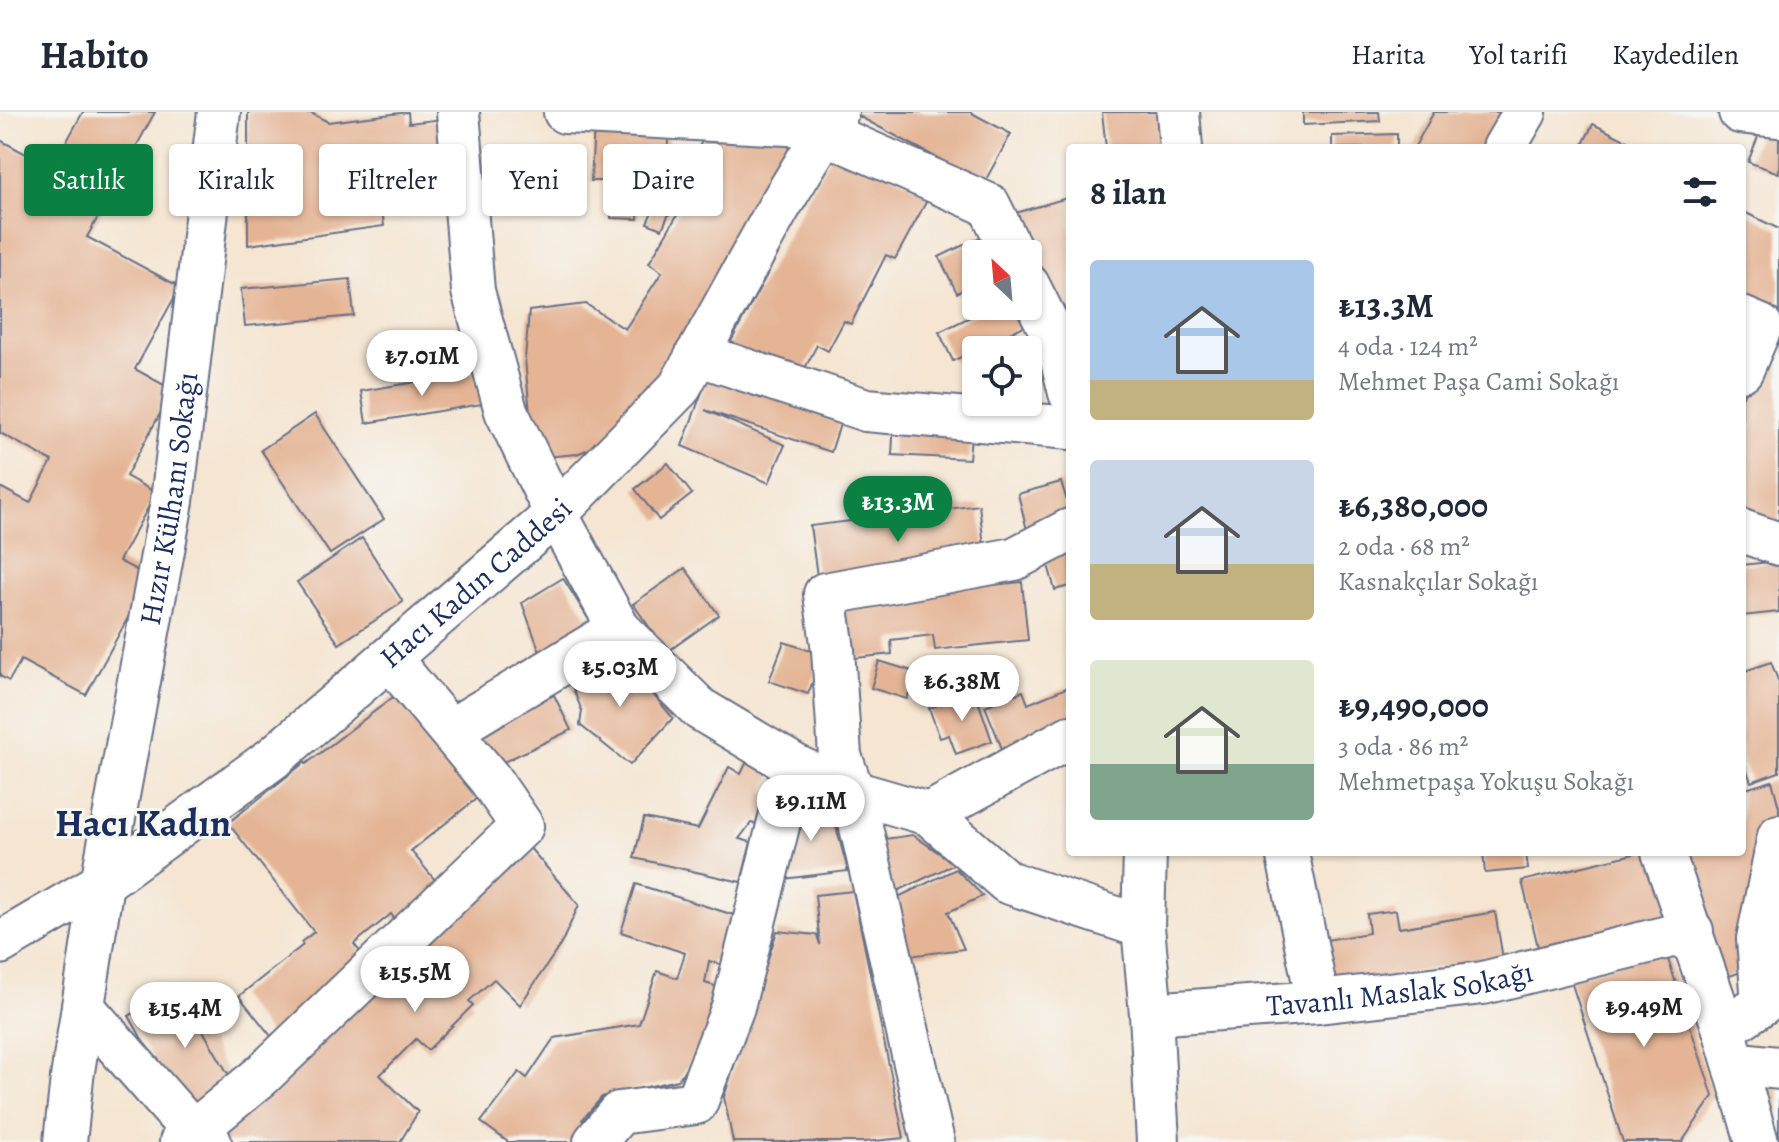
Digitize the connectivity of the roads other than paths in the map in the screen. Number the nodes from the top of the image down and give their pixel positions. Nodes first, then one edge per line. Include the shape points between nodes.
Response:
1 (219, 112) edge
2 (458, 112) edge
3 (565, 112) edge
4 (1178, 112) edge
5 (1525, 112) edge
6 (1740, 112) edge
7 (659, 114) edge
8 (1779, 116) edge
9 (823, 123) edge
10 (1181, 144) edge
11 (1506, 144) edge
12 (1006, 240) edge
13 (1042, 307) edge
14 (1746, 320) edge
15 (1064, 342) edge
16 (697, 354) junction
17 (1746, 361) edge
18 (1066, 428) edge
19 (556, 514) junction
20 (1066, 532) edge
21 (1746, 532) edge
22 (1779, 544) edge
23 (619, 629) junction
24 (390, 659) junction
25 (451, 730) junction
26 (1066, 739) edge
27 (797, 767) junction
28 (853, 792) junction
29 (929, 814) junction
30 (1779, 836) edge
31 (1145, 856) edge
32 (1288, 856) edge
33 (1664, 856) edge
34 (102, 883) junction
35 (1143, 927) junction
36 (1692, 931) junction
37 (0, 943) edge
38 (1318, 1002) junction
39 (83, 1007) junction
40 (1151, 1014) junction
41 (1729, 1046) junction
42 (1779, 1068) edge
43 (194, 1138) edge
44 (65, 1142) edge
45 (595, 1142) edge
46 (933, 1142) edge
47 (1158, 1142) edge
48 (1757, 1142) edge

1 - 34 street, Hızır Külhanı Sokağı via 172,501
2 - 19 street via 473,291 506,411
3 - 7 street
4 - 10 street
5 - 11 street
6 - 8 street
7 - 9 street
9 - 12 street via 989,205
9 - 16 street, Hacı Kadın Caddesi
13 - 15 street
14 - 17 street via 1761,326
16 - 18 street via 866,410
16 - 19 street, Hacı Kadın Caddesi via 679,388
19 - 23 street
19 - 24 street, Hacı Kadın Caddesi
20 - 28 street via 1014,559 825,594 840,756
21 - 22 street
23 - 25 street
23 - 27 street via 700,709
24 - 25 street
24 - 34 street, Hacı Kadın Caddesi via 273,758
25 - 43 street via 522,826
26 - 29 street
27 - 28 street
27 - 45 street via 733,1007 696,1103 619,1113
28 - 29 street
28 - 46 street
29 - 35 street via 1007,882
30 - 41 street via 1758,939 1763,1003
31 - 35 street
32 - 38 street
33 - 36 street
34 - 37 street, Hacı Kadın Caddesi
34 - 39 street, Hızır Külhanı Sokağı
35 - 40 street
36 - 38 street, Tavanlı Maslak Sokağı via 1483,983
36 - 41 street
38 - 40 street, Tavanlı Maslak Sokağı
39 - 43 street
39 - 44 street, Hızır Külhanı Sokağı
40 - 47 street
41 - 42 street
41 - 48 street

